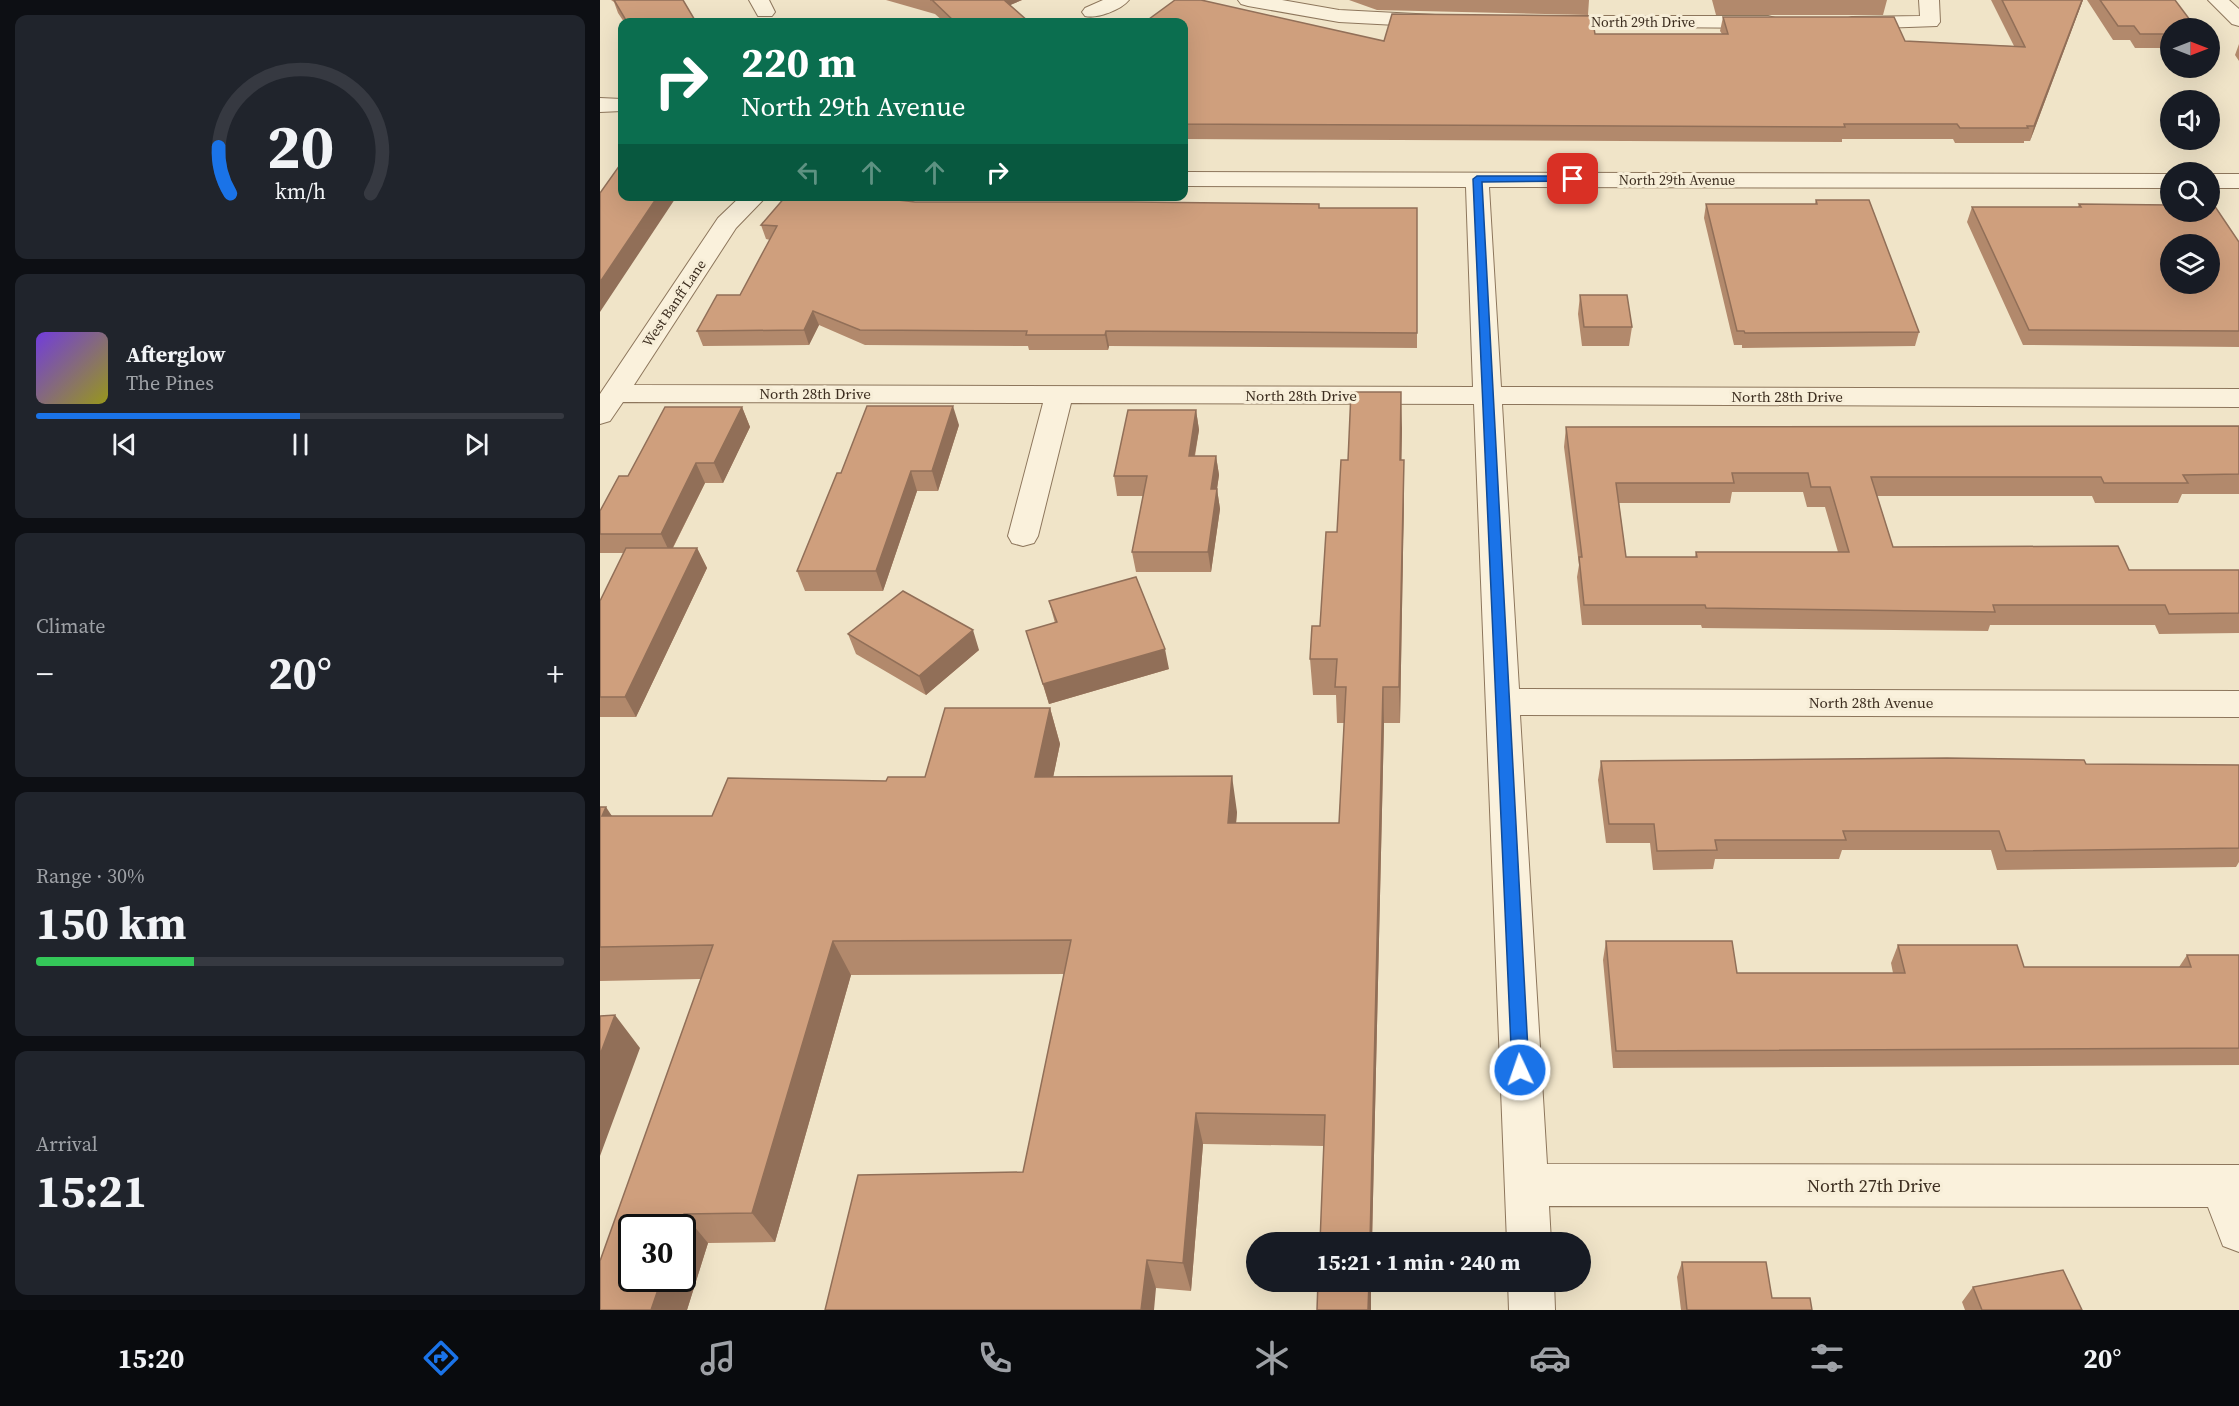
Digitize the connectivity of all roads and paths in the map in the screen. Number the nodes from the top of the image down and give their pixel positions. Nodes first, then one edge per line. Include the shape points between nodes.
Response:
1 (1119, 0) edge
2 (1248, 0) edge
3 (1929, 0) edge
4 (2218, 0) edge
5 (1092, 12) dead end
6 (2239, 20) edge
7 (1452, 22) edge
8 (1534, 22) edge
9 (1791, 22) edge
10 (1838, 23) edge
11 (600, 105) edge
12 (618, 105) edge
13 (1188, 178) edge
14 (1477, 179) junction
15 (2160, 181) edge
16 (2220, 181) edge
17 (2239, 181) edge
18 (750, 201) edge
19 (1059, 395) junction
20 (1488, 396) junction
21 (2239, 398) edge
22 (607, 404) edge
23 (1023, 536) dead end
24 (1503, 702) junction
25 (2239, 705) edge
26 (1526, 1185) junction
27 (2230, 1186) edge
28 (2239, 1230) edge
29 (1528, 1232) edge
30 (1531, 1292) edge
31 (1532, 1310) edge

1 - 5 street
2 - 7 street via 1339,16
3 - 10 street via 1930,22
4 - 6 street
8 - 9 street, North 29th Drive via 1640,13
11 - 12 street
13 - 14 street, North 29th Avenue
14 - 15 street, North 29th Avenue
14 - 20 street
16 - 17 street
18 - 22 street, West Banff Lane via 728,223
19 - 20 street, North 28th Drive
19 - 22 street, North 28th Drive
19 - 23 street
20 - 21 street, North 28th Drive
20 - 24 street
24 - 25 street, North 28th Avenue
24 - 26 street
26 - 27 street, North 27th Drive
26 - 29 street
27 - 28 street, North 27th Drive
30 - 31 street

